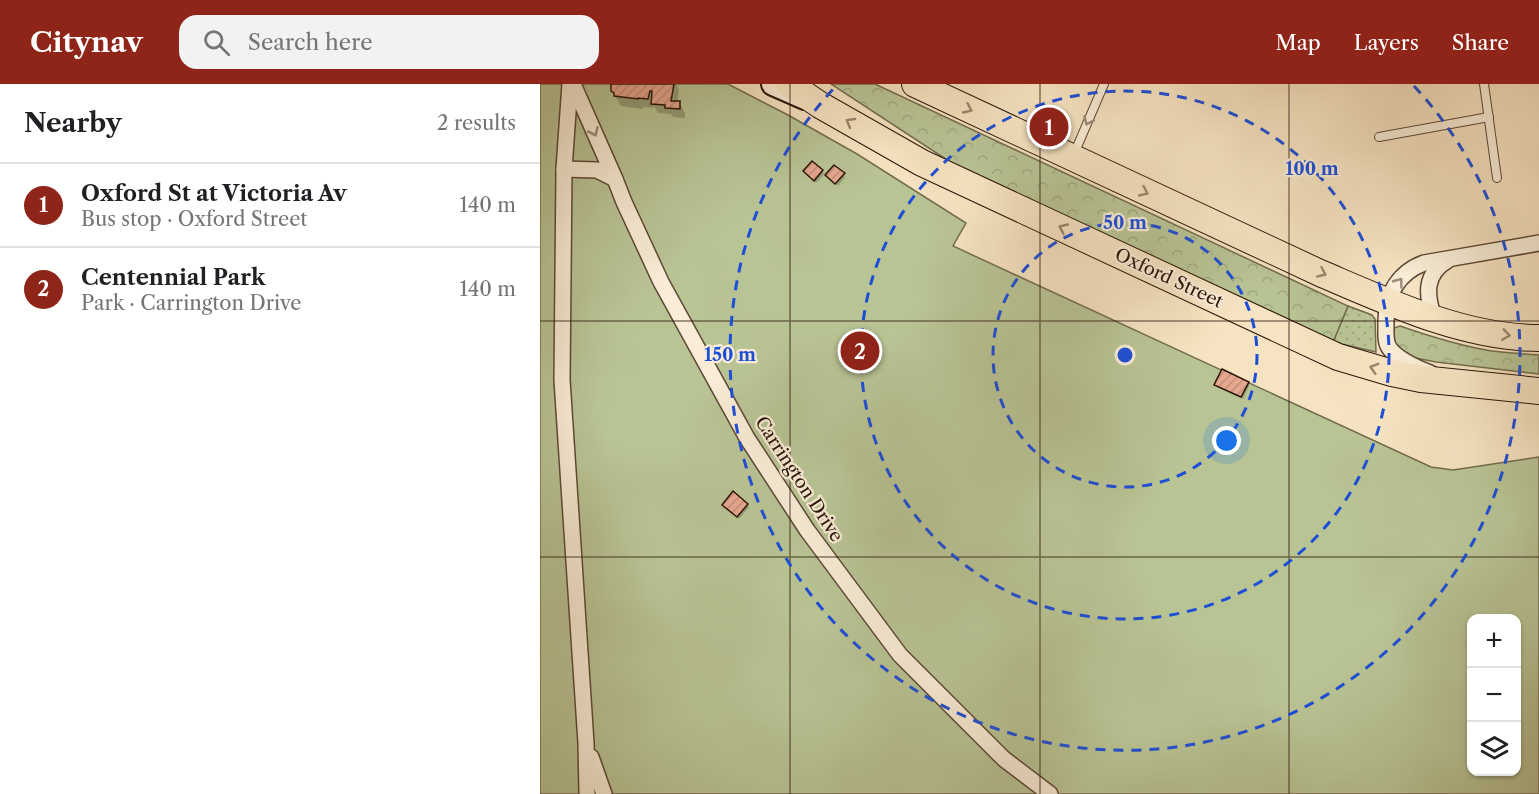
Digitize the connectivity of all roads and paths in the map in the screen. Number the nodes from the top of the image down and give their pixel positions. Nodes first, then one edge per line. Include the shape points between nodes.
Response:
1 (571, 84) edge
2 (774, 84) edge
3 (789, 84) edge
4 (915, 84) edge
5 (1104, 84) edge
6 (1484, 84) edge
7 (820, 105) junction
8 (1489, 117) junction
9 (1379, 137) dead end
10 (1072, 158) junction
11 (564, 169) junction
12 (1497, 178) dead end
13 (615, 179) junction
14 (1539, 243) edge
15 (1448, 260) junction
16 (1387, 302) junction
17 (1434, 318) junction
18 (1539, 339) edge
19 (1452, 383) junction
20 (1539, 391) edge
21 (586, 743) junction
22 (587, 794) edge
23 (604, 794) edge
24 (1050, 794) edge

1 - 11 street
1 -> 13 street, Carrington Drive
2 - 7 main road
3 - 7 main road, Oxford Street
4 -> 10 main road
5 -> 10 lane
6 - 8 lane
19 -> 7 main road, Oxford Street via 1392,373 1338,357 922,163
8 - 9 lane
8 - 12 lane
10 -> 16 main road
11 - 13 street via 597,170
11 - 21 street via 562,381
13 - 24 street, Carrington Drive via 661,282 747,438 807,530 900,655 1004,759
14 - 15 street
16 -> 15 street via 1412,268
15 - 17 street via 1434,270 1430,279
16 - 17 main road
16 - 19 street via 1386,338 1391,350
17 -> 18 main road via 1499,335
19 - 20 main road, Oxford Street
21 - 22 street
21 - 23 street

